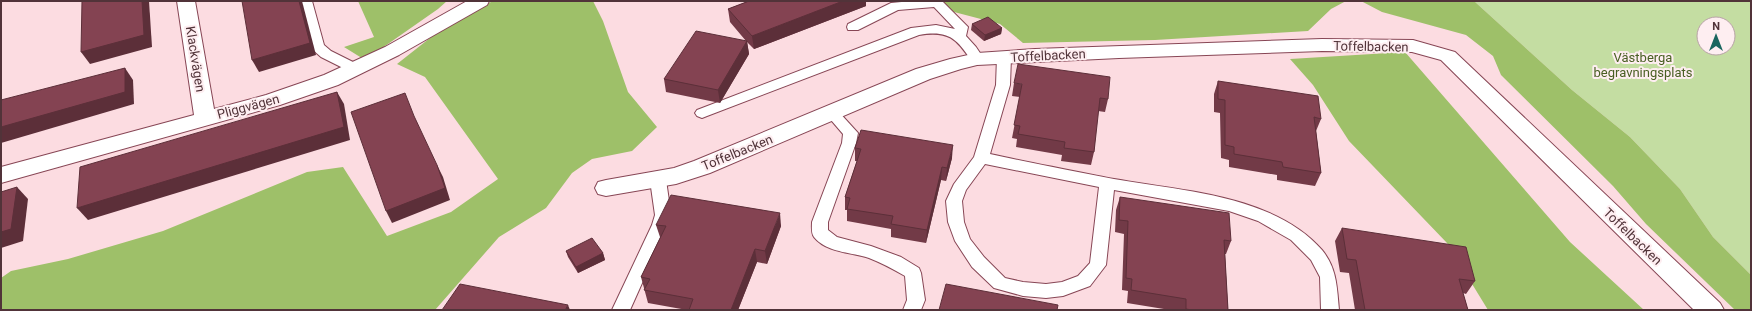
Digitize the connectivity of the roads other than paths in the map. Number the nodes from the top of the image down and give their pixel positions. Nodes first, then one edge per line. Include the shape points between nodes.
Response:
1 (186, 1) edge
2 (306, 1) edge
3 (480, 1) edge
4 (853, 27) dead end
5 (959, 37) junction
6 (1004, 57) junction
7 (976, 59) junction
8 (356, 69) junction
9 (702, 113) dead end
10 (832, 113) junction
11 (205, 118) junction
12 (981, 158) junction
13 (1, 175) edge
14 (658, 180) junction
15 (1107, 183) junction
16 (606, 188) dead end
17 (621, 310) edge
18 (912, 310) edge
19 (1330, 310) edge
20 (1711, 310) edge

1 - 11 street, Klackvägen
2 - 8 lane via 318,47 326,54
3 - 8 street, Pliggvägen
4 - 5 lane via 895,6 937,3 962,27
5 - 7 lane via 970,46
5 - 9 lane via 946,30 934,28 916,31
6 - 7 street, Toffelbacken
6 - 12 lane via 1003,85
6 - 20 street, Toffelbacken via 1322,45 1413,46 1448,56
7 - 10 street, Toffelbacken via 923,74
8 - 11 street, Pliggvägen via 273,100
10 - 14 street, Toffelbacken via 702,167
10 - 18 lane via 851,133 820,222 820,233 832,242 871,252 913,273 916,300
11 - 13 street, Pliggvägen
12 - 15 lane
12 - 15 lane via 959,188 954,201 956,222 963,242 978,262 1000,283 1023,289 1063,290 1084,281 1098,265
14 - 16 street, Toffelbacken
14 - 17 lane via 663,215
15 - 19 lane via 1231,205 1264,217 1297,236 1317,256 1328,277

